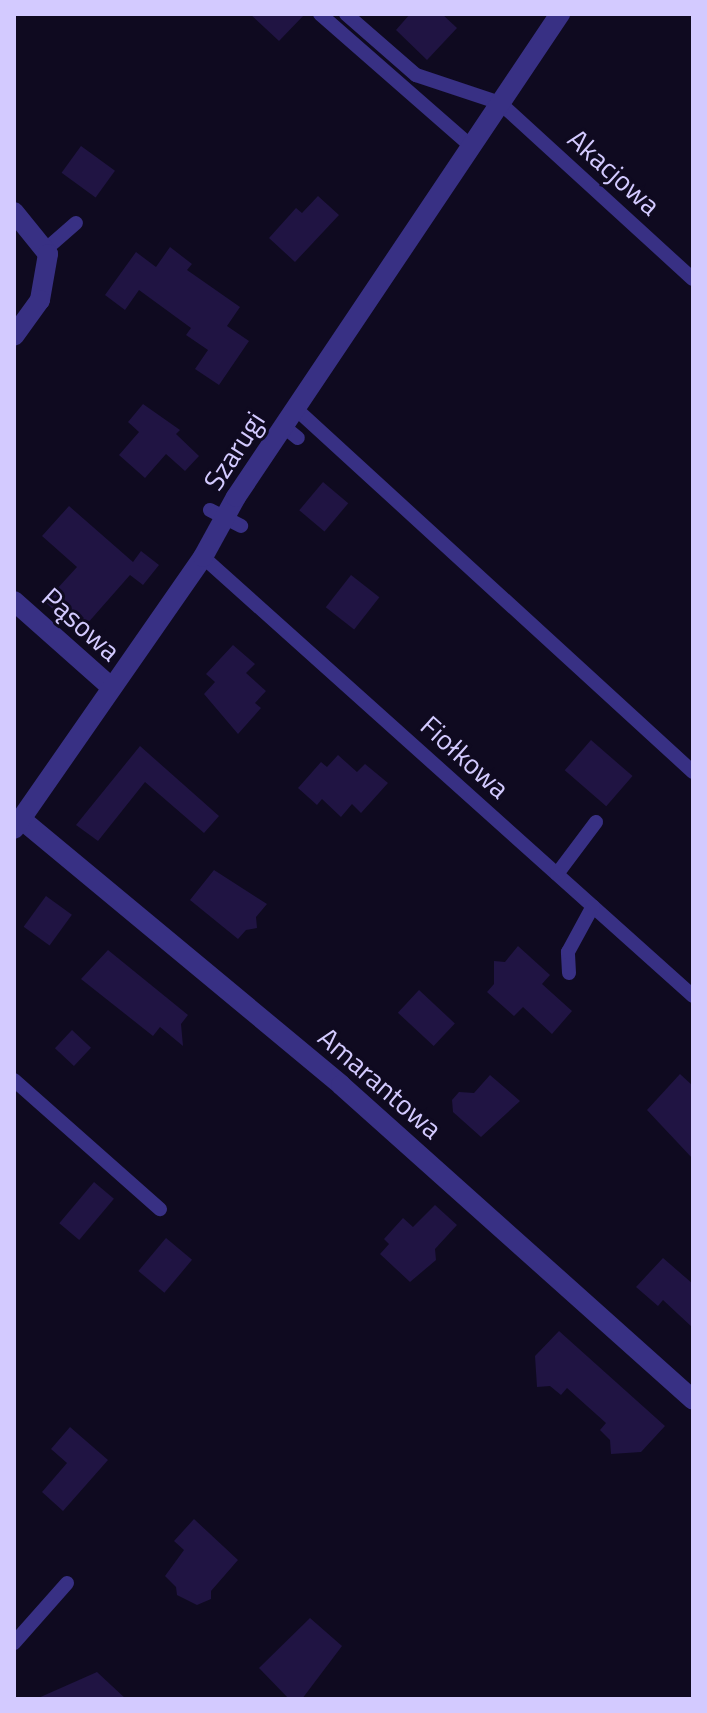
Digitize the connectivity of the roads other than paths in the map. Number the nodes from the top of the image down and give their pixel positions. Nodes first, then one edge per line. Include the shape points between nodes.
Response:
1 (320, 14) edge
2 (346, 14) edge
3 (560, 14) edge
4 (500, 103) junction
5 (472, 147) junction
6 (14, 212) edge
7 (76, 223) dead end
8 (45, 250) junction
9 (693, 279) edge
10 (14, 336) edge
11 (295, 408) junction
12 (203, 557) junction
13 (14, 601) edge
14 (111, 687) junction
15 (693, 772) edge
16 (596, 822) dead end
17 (17, 824) edge
18 (557, 874) junction
19 (593, 906) junction
20 (569, 973) dead end
21 (693, 996) edge
22 (14, 1080) edge
23 (160, 1209) dead end
24 (693, 1400) edge
25 (67, 1583) dead end
26 (14, 1643) edge

1 - 5 lane
2 - 4 lane via 416,75
3 - 4 street, Szarugi
4 - 5 street, Szarugi
4 - 9 lane, Akacjowa
5 - 11 street, Szarugi
6 - 8 street
7 - 8 lane
8 - 10 street via 47,277 40,300
11 - 12 street, Szarugi via 291,432 225,518
11 - 15 lane
12 - 14 street, Szarugi
12 - 18 lane, Fiołkowa
13 - 14 street, Pąsowa
14 - 17 street, Szarugi
16 - 18 lane
17 - 24 street, Amarantowa via 341,1085
18 - 19 lane, Fiołkowa
19 - 20 lane via 568,952
19 - 21 lane, Fiołkowa
22 - 23 lane
25 - 26 lane

